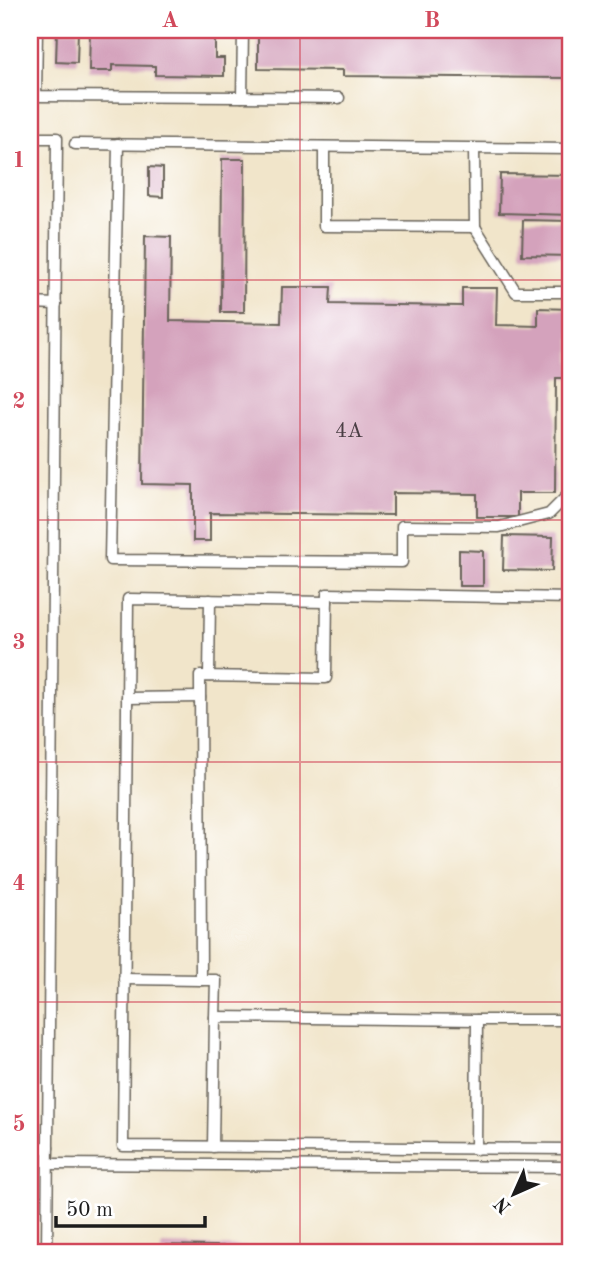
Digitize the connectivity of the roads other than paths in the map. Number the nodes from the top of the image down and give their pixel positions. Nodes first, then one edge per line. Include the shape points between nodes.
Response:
1 (37, 30) edge
2 (243, 30) edge
3 (242, 97) junction
4 (339, 98) dead end
5 (30, 138) edge
6 (75, 144) dead end
7 (118, 144) junction
8 (324, 147) junction
9 (474, 148) junction
10 (571, 149) edge
11 (474, 227) junction
12 (571, 292) edge
13 (30, 303) edge
14 (56, 304) junction
15 (571, 431) edge
16 (571, 598) edge
17 (209, 600) junction
18 (327, 602) junction
19 (209, 676) junction
20 (127, 698) junction
21 (200, 698) junction
22 (124, 979) junction
23 (201, 980) junction
24 (215, 1017) junction
25 (477, 1020) junction
26 (571, 1020) edge
27 (213, 1147) junction
28 (30, 1148) edge
29 (48, 1148) junction
30 (476, 1149) junction
31 (571, 1150) edge
32 (48, 1164) junction
33 (571, 1167) edge
34 (47, 1252) edge

1 - 3 lane via 36,96
2 - 3 lane
3 - 4 lane
5 - 14 lane via 57,138
6 - 7 lane
7 - 8 lane
7 - 15 lane via 110,560 402,562 402,526 499,527 549,514 570,493
8 - 9 lane
8 - 11 lane via 324,226
9 - 10 lane
9 - 11 lane
11 - 12 lane via 516,292
13 - 14 lane
14 - 29 lane
16 - 18 lane via 327,594
17 - 18 lane
17 - 19 lane
17 - 20 lane via 128,599
18 - 19 lane via 326,678
19 - 21 lane via 200,676
20 - 21 lane
20 - 22 lane
21 - 23 lane
22 - 23 lane
22 - 27 lane via 122,1146
23 - 24 lane via 216,980
24 - 25 lane
24 - 27 lane
25 - 26 lane
25 - 30 lane
27 - 30 lane
28 - 29 lane
29 - 32 lane
30 - 31 lane
32 - 33 lane
32 - 34 lane

